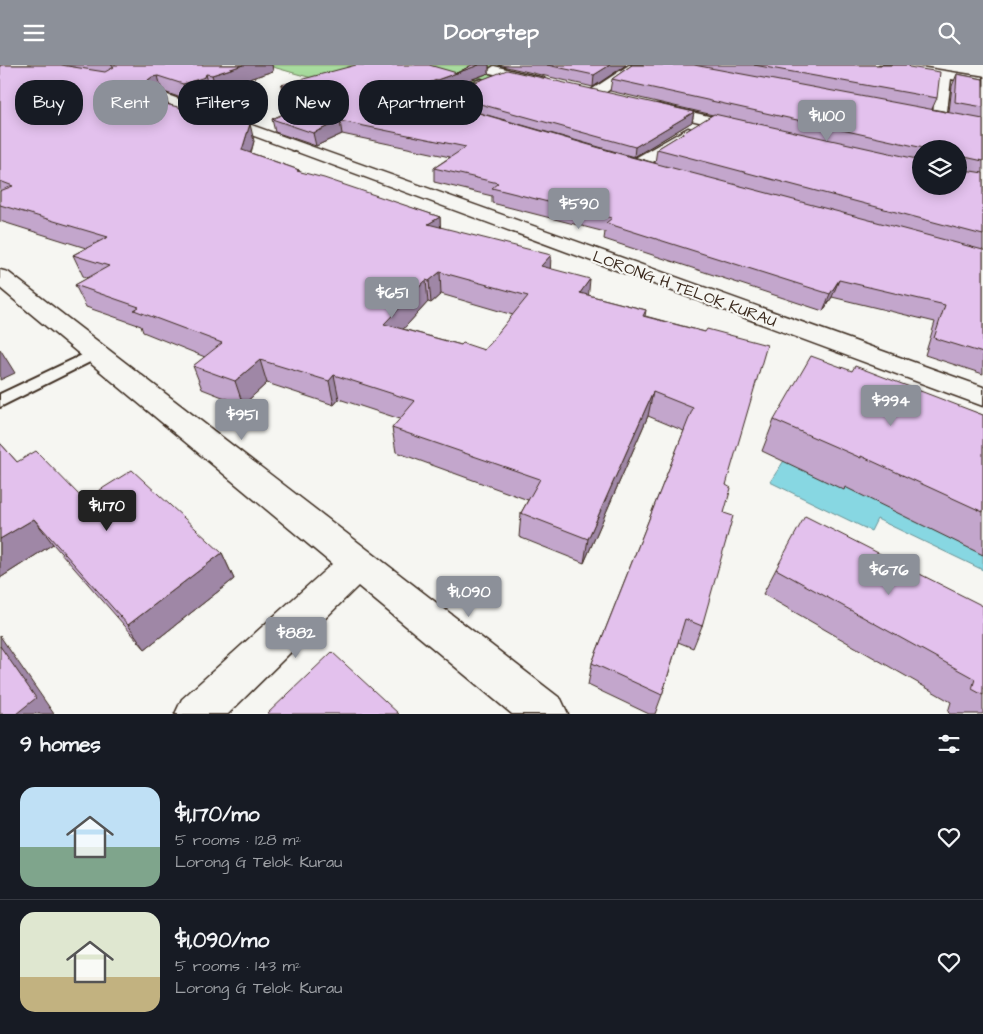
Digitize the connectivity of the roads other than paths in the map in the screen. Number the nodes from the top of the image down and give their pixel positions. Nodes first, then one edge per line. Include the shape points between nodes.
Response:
1 (637, 65) edge
2 (885, 65) edge
3 (945, 75) junction
4 (482, 80) edge
5 (983, 81) edge
6 (551, 83) edge
7 (615, 98) edge
8 (643, 104) edge
9 (709, 120) junction
10 (957, 122) edge
11 (240, 125) edge
12 (757, 131) edge
13 (617, 160) edge
14 (636, 165) junction
15 (655, 171) edge
16 (0, 277) edge
17 (97, 353) junction
18 (983, 397) edge
19 (0, 401) edge
20 (357, 564) junction
21 (197, 714) edge
22 (546, 714) edge

1 - 7 street via 591,92
2 - 3 street
3 - 5 street
3 - 10 street via 934,118
4 - 6 street via 501,72
8 - 9 street
9 - 12 street
9 - 14 street
11 - 18 street, LORONG H TELOK KURAU
13 - 14 street
14 - 15 street
16 - 17 street
17 - 19 lane
17 - 20 street
20 - 21 street
20 - 22 street

